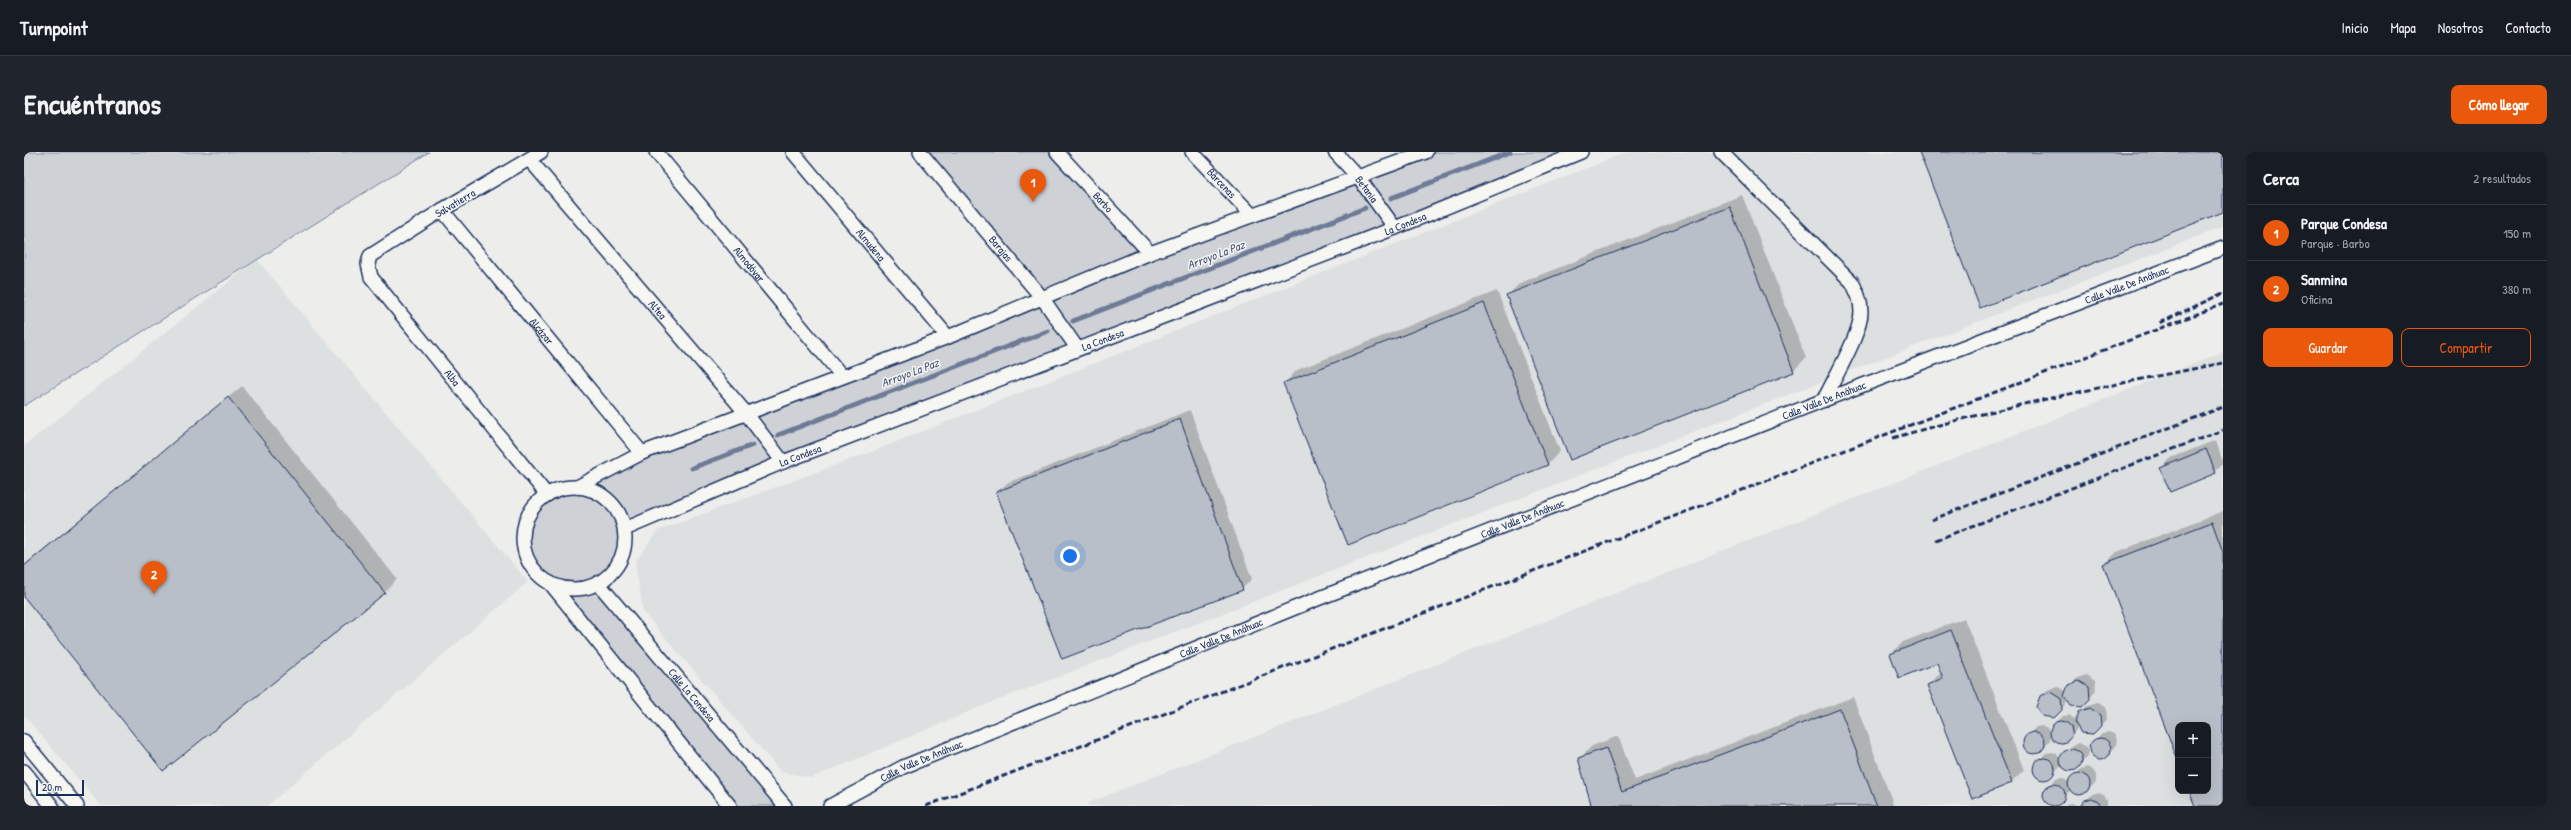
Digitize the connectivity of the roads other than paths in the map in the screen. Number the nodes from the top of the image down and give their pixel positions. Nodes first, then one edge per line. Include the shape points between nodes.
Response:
1 (542, 152) edge
2 (656, 152) edge
3 (793, 152) edge
4 (920, 152) edge
5 (1057, 152) edge
6 (1192, 152) edge
7 (1335, 152) edge
8 (1426, 152) edge
9 (1581, 152) edge
10 (1721, 152) edge
11 (529, 159) junction
12 (1358, 177) junction
13 (442, 210) junction
14 (1251, 214) junction
15 (1396, 228) junction
16 (2223, 248) edge
17 (1150, 253) junction
18 (370, 256) joint
19 (1043, 299) junction
20 (948, 338) junction
21 (1077, 348) junction
22 (842, 376) junction
23 (1824, 400) junction
24 (745, 412) junction
25 (642, 453) junction
26 (783, 462) junction
27 (577, 487) junction
28 (547, 494) junction
29 (624, 529) junction
30 (598, 583) junction
31 (550, 584) junction
32 (24, 741) edge
33 (24, 771) edge
34 (52, 806) edge
35 (78, 806) edge
36 (730, 806) edge
37 (785, 806) edge
38 (830, 806) edge

1 - 11 street, Salvatierra
2 - 22 street, Almodóvar
3 - 20 street, Almudena
4 - 19 street, Barajas
5 - 17 street, Barbo
6 - 14 street, Bárcenas
7 - 12 street, Betania
8 - 12 street
9 - 15 street, La Condesa
10 - 23 street via 1852,282 1859,296 1861,312 1858,328
11 - 13 street, Salvatierra
11 - 24 street, Altea
12 - 14 street
12 - 15 street, Betania
13 - 18 street, Salvatierra
13 - 25 street, Alcázar
14 - 17 street
15 - 21 street, La Condesa
16 - 23 street, Calle Valle De Anáhuac
17 - 19 street
18 - 28 street, Alba via 368,264 371,277
19 - 20 street
19 - 21 street, Barajas
20 - 22 street
21 - 26 street, La Condesa
22 - 24 street
23 - 38 street, Calle Valle De Anáhuac via 903,767
24 - 25 street
24 - 26 street, Altea
25 - 27 street
26 - 29 street, La Condesa
27 - 28 street via 561,488
27 - 29 street via 594,491 608,500 619,513
28 - 31 street via 527,517 523,540 528,562 537,574
29 - 30 street via 624,551 614,570
30 - 31 street via 582,589
30 - 37 street, Calle La Condesa
31 - 36 street
32 - 35 street
33 - 34 street

